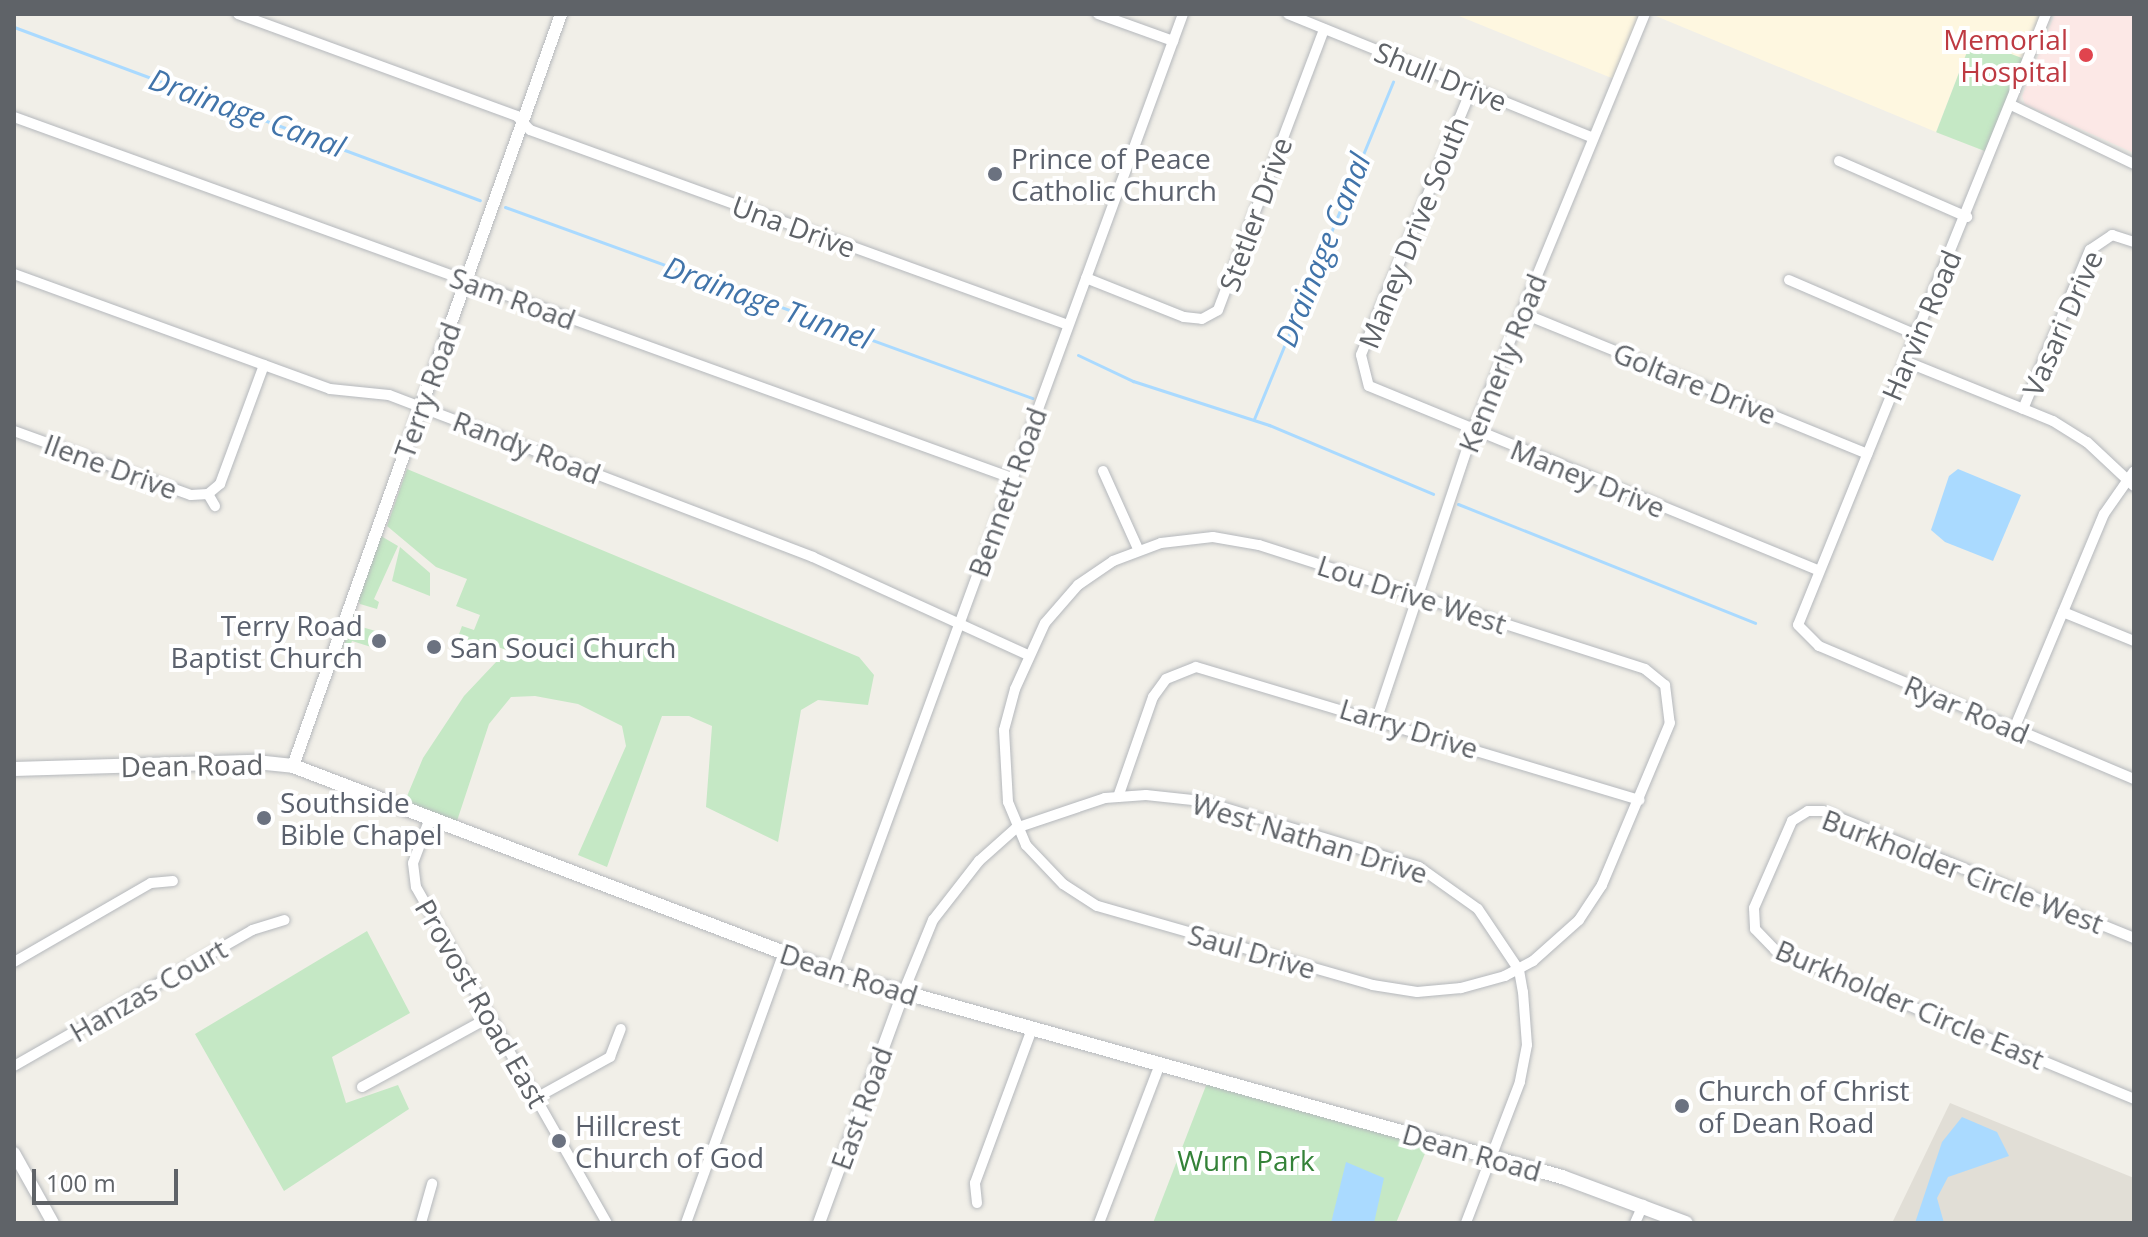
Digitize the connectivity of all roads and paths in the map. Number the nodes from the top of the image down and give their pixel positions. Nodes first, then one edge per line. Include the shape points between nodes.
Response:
1 (238, 14) edge
2 (561, 14) edge
3 (1098, 14) edge
4 (1183, 14) edge
5 (1288, 14) edge
6 (1645, 14) edge
7 (2046, 14) edge
8 (1324, 29) junction
9 (1173, 41) junction
10 (1472, 88) junction
11 (2011, 105) junction
12 (14, 117) edge
13 (522, 122) junction
14 (1593, 138) junction
15 (1839, 161) dead end
16 (2134, 164) edge
17 (1967, 217) junction
18 (2134, 242) edge
19 (14, 274) edge
20 (1086, 278) junction
21 (1789, 280) dead end
22 (465, 281) junction
23 (1522, 313) junction
24 (1068, 325) junction
25 (1917, 335) junction
26 (1907, 362) junction
27 (264, 365) junction
28 (1363, 378) joint
29 (421, 407) junction
30 (2023, 409) junction
31 (14, 431) edge
32 (1473, 431) junction
33 (1867, 454) junction
34 (1103, 471) dead end
35 (1012, 478) junction
36 (2131, 479) edge
37 (208, 494) junction
38 (215, 506) dead end
39 (1138, 549) junction
40 (1818, 570) junction
41 (1418, 595) junction
42 (2063, 612) junction
43 (959, 623) junction
44 (1803, 634) joint
45 (2134, 641) edge
46 (1028, 655) junction
47 (1377, 718) junction
48 (2014, 729) junction
49 (293, 766) junction
50 (14, 769) edge
51 (2134, 779) edge
52 (1118, 797) junction
53 (1639, 800) junction
54 (430, 818) junction
55 (1016, 828) junction
56 (1771, 863) joint
57 (173, 881) dead end
58 (284, 920) dead end
59 (2134, 938) edge
60 (784, 953) junction
61 (14, 962) edge
62 (1519, 970) junction
63 (832, 971) junction
64 (903, 993) junction
65 (490, 1017) junction
66 (621, 1029) dead end
67 (1032, 1029) junction
68 (1160, 1064) junction
69 (14, 1066) edge
70 (362, 1087) dead end
71 (536, 1098) junction
72 (2134, 1099) edge
73 (14, 1153) edge
74 (1491, 1157) junction
75 (432, 1184) dead end
76 (977, 1203) dead end
77 (1643, 1205) junction
78 (53, 1223) edge
79 (421, 1223) edge
80 (607, 1223) edge
81 (686, 1223) edge
82 (819, 1223) edge
83 (1099, 1223) edge
84 (1466, 1223) edge
85 (1635, 1223) edge
86 (1686, 1223) edge

1 - 13 street, Una Drive
2 - 13 street, Terry Road
3 - 9 street
4 - 9 street, Bennett Road
5 - 8 street, Shull Drive
6 - 14 street, Kennerly Road
7 - 11 street, Harvin Road
8 - 10 street, Shull Drive
8 - 20 street, Stetler Drive via 1218,310 1202,319 1184,317
9 - 20 street, Bennett Road
10 - 14 street, Shull Drive
10 - 28 street, Maney Drive South via 1361,355
11 - 16 street
11 - 17 street, Harvin Road
12 - 22 street, Sam Road
13 - 22 street, Terry Road
13 - 24 street, Una Drive via 530,130
14 - 23 street, Kennerly Road
15 - 17 street
17 - 25 street, Harvin Road
18 - 30 street, Vasari Drive via 2103,238 2090,250
19 - 27 street, Randy Road
20 - 24 street, Bennett Road
21 - 25 street
22 - 29 street, Terry Road
22 - 35 street, Sam Road
23 - 32 street, Kennerly Road
23 - 33 street, Goltare Drive
24 - 35 street, Bennett Road
25 - 26 street, Harvin Road
26 - 30 street
26 - 33 street, Harvin Road
27 - 29 street, Randy Road via 330,389 379,393
27 - 37 street via 220,484
28 - 32 street, Maney Drive via 1377,392
29 - 43 street, Randy Road via 798,551
29 - 49 street, Terry Road
30 - 36 street via 2074,433
31 - 37 street, Ilene Drive via 191,495
32 - 40 street, Maney Drive
32 - 41 street, Kennerly Road
33 - 40 street, Harvin Road
34 - 39 street
35 - 43 street, Bennett Road
36 - 42 street via 2104,514
37 - 38 street
39 - 41 street, Lou Drive West via 1197,537 1233,539
39 - 46 street, Lou Drive West via 1078,585 1045,623
40 - 44 street, Harvin Road via 1799,614
41 - 47 street, Kennerly Road
41 - 53 street, Lou Drive West via 1656,675 1670,696 1670,723
42 - 45 street
42 - 48 street
43 - 46 street, Randy Road
43 - 63 street, Bennett Road
44 - 48 street, Ryar Road
46 - 55 street, Lou Drive West via 1004,730 1004,774
47 - 52 street, Larry Drive via 1210,668 1178,671 1153,697
47 - 53 street, Larry Drive
48 - 51 street, Ryar Road
49 - 50 main road, Dean Road via 256,762
49 - 54 main road, Dean Road
52 - 55 street, West Nathan Drive
52 - 62 street, West Nathan Drive via 1202,801 1419,867 1478,909
53 - 62 street via 1594,899 1562,936
54 - 60 main road, Dean Road
54 - 65 street, Provost Road East via 413,863 413,880
55 - 62 street, Saul Drive via 1063,884 1097,906 1343,976 1417,992 1461,988
55 - 64 street via 945,901
56 - 59 street, Burkholder Circle West via 1792,821 1808,811 1823,811
56 - 72 street, Burkholder Circle East via 1754,919 1760,937 1775,950
57 - 61 street via 151,883
58 - 69 street, Hanzas Court via 252,930
60 - 63 main road, Dean Road
60 - 81 street
62 - 74 street via 1527,1023 1524,1065
63 - 64 main road, Dean Road
64 - 67 main road, Dean Road
64 - 82 street, East Road
65 - 70 street
65 - 71 street, Provost Road East
66 - 71 street via 610,1057
67 - 68 main road, Dean Road
67 - 76 street via 975,1183
68 - 74 main road, Dean Road
68 - 83 street
71 - 80 street, Provost Road East
73 - 78 street
74 - 77 main road, Dean Road
74 - 84 street
75 - 79 street
77 - 85 street
77 - 86 main road, Dean Road

